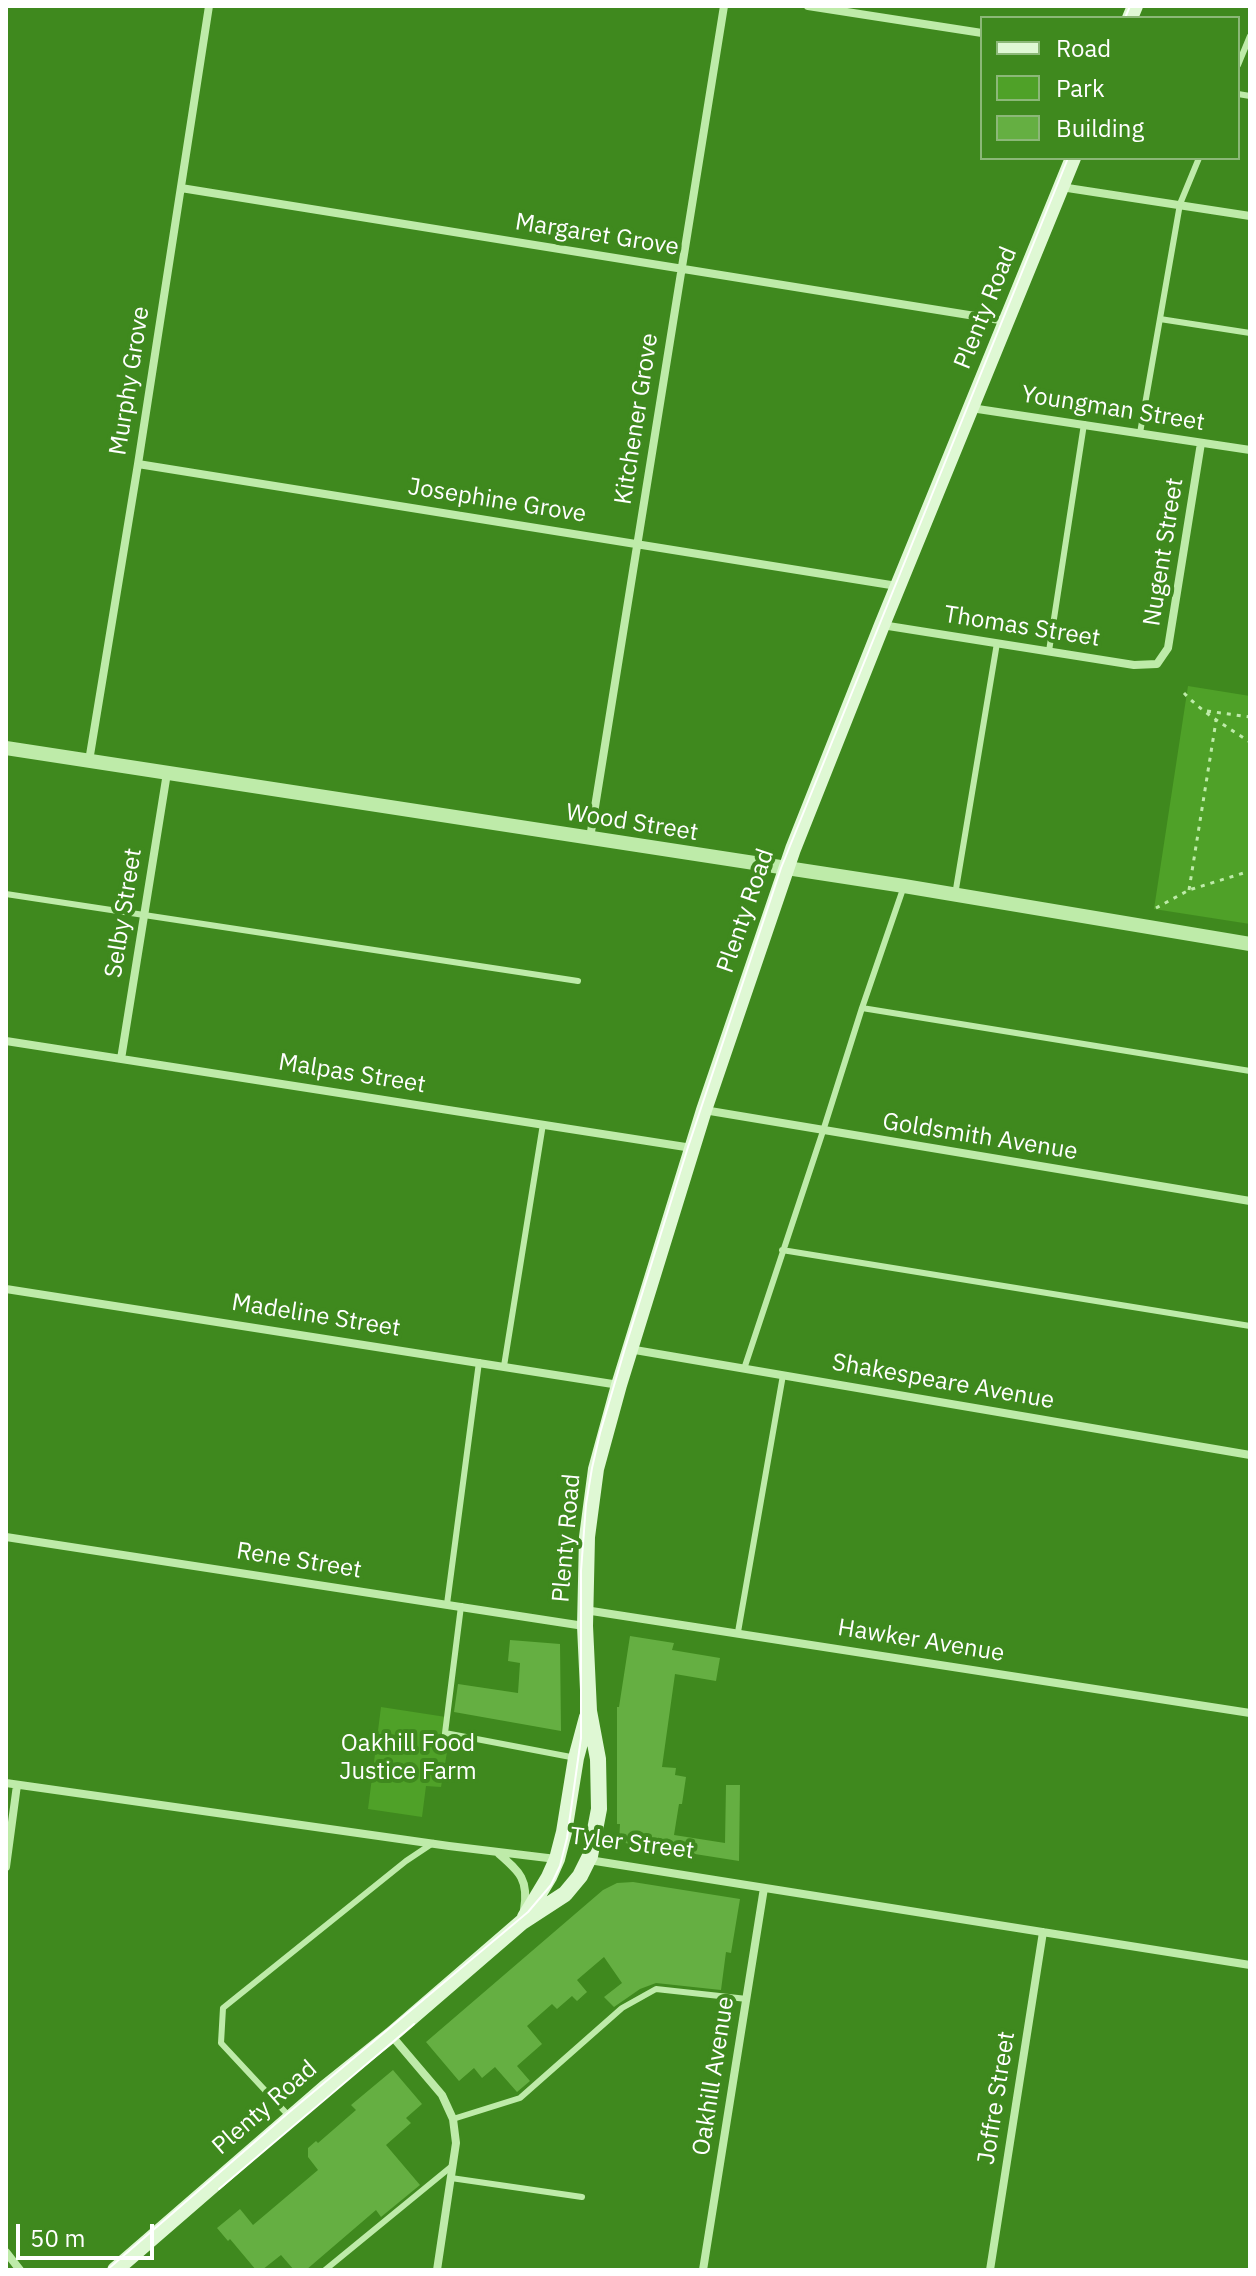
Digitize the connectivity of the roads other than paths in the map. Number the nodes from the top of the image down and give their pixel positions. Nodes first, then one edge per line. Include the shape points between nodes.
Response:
1 (209, 6) edge
2 (724, 6) edge
3 (808, 6) edge
4 (980, 33) edge
5 (1250, 36) edge
6 (1240, 60) edge
7 (1072, 160) edge
8 (1198, 160) edge
9 (1061, 187) junction
10 (181, 188) junction
11 (1180, 204) junction
12 (1250, 216) edge
13 (681, 269) junction
14 (1160, 319) junction
15 (1006, 321) junction
16 (1250, 333) edge
17 (971, 408) junction
18 (1084, 424) junction
19 (1140, 433) junction
20 (1201, 443) junction
21 (1250, 450) edge
22 (138, 464) junction
23 (637, 544) junction
24 (898, 586) junction
25 (882, 625) junction
26 (997, 643) junction
27 (1049, 651) junction
28 (1157, 664) joint
29 (6, 748) edge
30 (89, 761) junction
31 (167, 773) junction
32 (590, 839) junction
33 (786, 869) junction
34 (904, 886) junction
35 (6, 894) edge
36 (955, 895) junction
37 (144, 914) junction
38 (1250, 944) edge
39 (578, 981) dead end
40 (862, 1008) junction
41 (6, 1041) edge
42 (121, 1059) junction
43 (1250, 1071) edge
44 (704, 1110) junction
45 (543, 1124) junction
46 (823, 1131) junction
47 (692, 1148) junction
48 (1250, 1201) edge
49 (782, 1250) junction
50 (6, 1289) edge
51 (1250, 1326) edge
52 (629, 1349) junction
53 (479, 1361) junction
54 (504, 1366) junction
55 (744, 1369) junction
56 (783, 1375) junction
57 (619, 1385) junction
58 (1250, 1455) edge
59 (6, 1537) edge
60 (447, 1604) junction
61 (461, 1606) junction
62 (585, 1618) junction
63 (738, 1632) junction
64 (589, 1711) junction
65 (1250, 1713) edge
66 (576, 1758) junction
67 (6, 1783) edge
68 (17, 1785) junction
69 (433, 1843) junction
70 (497, 1852) junction
71 (557, 1859) junction
72 (589, 1860) junction
73 (6, 1867) edge
74 (764, 1888) junction
75 (522, 1922) junction
76 (1043, 1932) junction
77 (1250, 1965) edge
78 (747, 1999) junction
79 (391, 2035) junction
80 (290, 2118) junction
81 (453, 2119) junction
82 (453, 2165) junction
83 (451, 2178) junction
84 (582, 2197) dead end
85 (6, 2252) edge
86 (20, 2270) edge
87 (115, 2270) edge
88 (325, 2270) edge
89 (437, 2270) edge
90 (703, 2270) edge
91 (990, 2270) edge

1 - 10 street, Murphy Grove
2 - 13 street, Kitchener Grove
3 - 4 street
5 - 6 lane
7 - 9 main road, Plenty Road
8 - 11 lane
9 - 11 street
9 - 15 main road, Plenty Road
10 - 13 street, Margaret Grove
10 - 22 street, Murphy Grove
11 - 12 street
11 - 14 lane
13 - 15 street, Margaret Grove
13 - 23 street, Kitchener Grove
14 - 16 lane
14 - 19 lane
15 - 17 main road, Plenty Road
17 - 18 street, Youngman Street
17 - 24 main road, Plenty Road
18 - 19 street, Youngman Street
18 - 27 lane
19 - 20 street, Youngman Street
20 - 21 street, Youngman Street
20 - 28 street, Nugent Street via 1168,648
22 - 23 street, Josephine Grove
22 - 30 street, Murphy Grove
23 - 24 street, Josephine Grove
23 - 32 street, Kitchener Grove
24 - 25 main road, Plenty Road
25 - 26 street, Thomas Street
25 - 33 main road, Plenty Road
26 - 27 street, Thomas Street
26 - 36 lane
27 - 28 street, Thomas Street
29 - 30 street, Wood Street
30 - 31 street, Wood Street
31 - 32 street, Wood Street
31 - 37 street, Selby Street
32 - 33 street, Wood Street
33 - 34 street, Wood Street
33 - 44 main road, Plenty Road
34 - 36 street, Wood Street
34 - 40 lane
35 - 37 lane
36 - 38 street, Wood Street
37 - 39 lane
37 - 42 street, Selby Street
40 - 43 lane
40 - 46 lane
41 - 42 street, Malpas Street
42 - 45 street, Malpas Street
44 - 46 street, Goldsmith Avenue
44 - 47 main road, Plenty Road
45 - 47 street, Malpas Street
45 - 54 lane
46 - 48 street, Goldsmith Avenue
46 - 49 lane
47 - 52 main road, Plenty Road
49 - 51 lane
49 - 55 lane
50 - 53 street, Madeline Street
52 - 55 street, Shakespeare Avenue
52 - 57 main road, Plenty Road
53 - 54 street, Madeline Street
53 - 60 lane
54 - 57 street, Madeline Street
55 - 56 street, Shakespeare Avenue
56 - 58 street, Shakespeare Avenue
56 - 63 lane
57 - 62 main road, Plenty Road via 596,1469
59 - 60 street, Rene Street
60 - 61 street, Rene Street
61 - 62 street, Rene Street
61 - 66 lane via 445,1733
62 - 63 street, Hawker Avenue
62 - 64 main road, Plenty Road
63 - 65 street, Hawker Avenue
64 - 66 main road, Plenty Road
64 - 72 main road, Plenty Road via 598,1759 599,1809
66 - 71 main road, Plenty Road
67 - 68 street, Tyler Street
68 - 69 street, Tyler Street
68 - 73 street
69 - 70 street, Tyler Street
69 - 80 lane via 223,2008 221,2043
70 - 71 street, Tyler Street
70 - 75 street via 525,1884
71 - 72 main road, Tyler Street
71 - 75 main road, Plenty Road
72 - 74 street, Tyler Street
72 - 75 main road, Plenty Road via 565,1894
74 - 76 street, Tyler Street
74 - 78 street, Oakhill Avenue
75 - 79 main road, Plenty Road
76 - 77 street, Tyler Street
76 - 91 street, Joffre Street
78 - 81 lane via 656,1989 622,2008 520,2098
78 - 90 street, Oakhill Avenue
79 - 80 main road, Plenty Road
79 - 81 street via 442,2095
80 - 87 main road, Plenty Road
81 - 82 street
82 - 83 street
82 - 88 lane
83 - 84 lane
83 - 89 street
85 - 86 street

